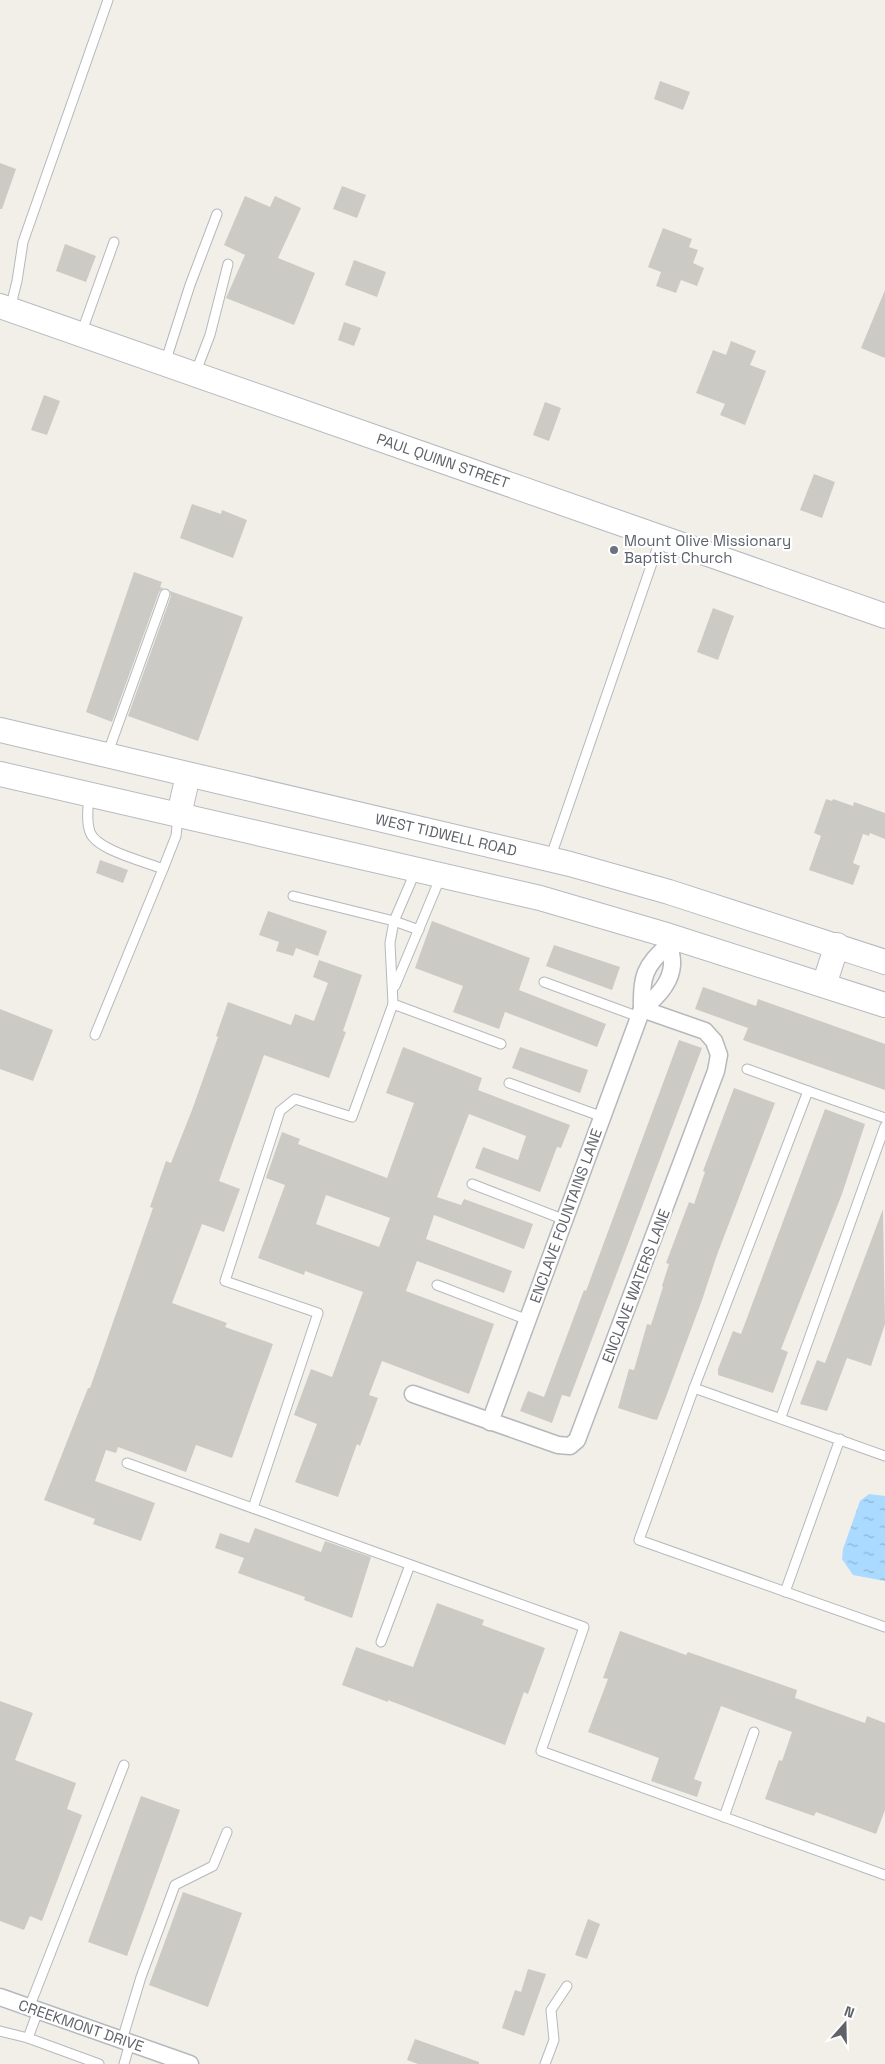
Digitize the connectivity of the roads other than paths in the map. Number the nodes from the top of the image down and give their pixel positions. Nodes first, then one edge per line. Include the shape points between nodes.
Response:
1 (108, 0) edge
2 (217, 214) dead end
3 (114, 242) dead end
4 (228, 264) dead end
5 (5, 308) edge
6 (81, 334) junction
7 (165, 364) junction
8 (195, 374) junction
9 (661, 537) junction
10 (165, 594) dead end
11 (885, 616) edge
12 (0, 730) edge
13 (107, 755) junction
14 (0, 774) edge
15 (188, 775) junction
16 (89, 793) junction
17 (179, 815) junction
18 (550, 859) junction
19 (163, 869) junction
20 (416, 870) junction
21 (441, 876) junction
22 (293, 896) dead end
23 (394, 921) junction
24 (419, 930) junction
25 (670, 941) junction
26 (837, 945) junction
27 (885, 962) edge
28 (544, 982) dead end
29 (824, 985) junction
30 (394, 988) junction
31 (394, 1004) junction
32 (885, 1005) edge
33 (641, 1013) junction
34 (95, 1035) dead end
35 (501, 1044) dead end
36 (747, 1069) dead end
37 (509, 1083) dead end
38 (808, 1091) junction
39 (603, 1117) junction
40 (885, 1118) edge
41 (885, 1126) edge
42 (472, 1184) dead end
43 (565, 1220) junction
44 (436, 1285) dead end
45 (528, 1320) junction
46 (694, 1388) junction
47 (413, 1394) dead end
48 (781, 1417) junction
49 (490, 1422) junction
50 (840, 1440) junction
51 (885, 1456) edge
52 (128, 1463) dead end
53 (253, 1508) junction
54 (410, 1565) junction
55 (785, 1592) junction
56 (885, 1627) edge
57 (381, 1642) dead end
58 (754, 1732) dead end
59 (124, 1765) dead end
60 (724, 1817) junction
61 (227, 1832) dead end
62 (885, 1875) edge
63 (567, 1986) dead end
64 (0, 1997) edge
65 (34, 2009) junction
66 (0, 2031) edge
67 (28, 2038) junction
68 (126, 2042) junction
69 (99, 2064) edge
70 (124, 2064) edge
71 (190, 2064) edge
72 (545, 2064) edge

1 - 5 lane via 23,242 17,281
2 - 7 lane
3 - 6 lane
4 - 8 lane via 210,335
5 - 6 main road, PAUL QUINN STREET
6 - 7 main road, PAUL QUINN STREET
7 - 8 main road, PAUL QUINN STREET
8 - 9 main road, PAUL QUINN STREET
9 - 11 main road, PAUL QUINN STREET
9 - 18 lane
10 - 13 lane
12 - 13 main road, WEST TIDWELL ROAD
13 - 15 main road, WEST TIDWELL ROAD
14 - 16 main road
15 - 17 main road
15 - 18 main road, WEST TIDWELL ROAD
16 - 17 main road
16 - 19 lane via 87,819 90,833 97,841
17 - 19 lane via 176,836
17 - 20 main road
18 - 26 main road, WEST TIDWELL ROAD via 669,892
19 - 34 lane
20 - 21 main road
20 - 23 lane
21 - 24 lane
21 - 25 main road via 540,898
22 - 23 lane
23 - 24 lane
23 - 30 lane via 389,959
24 - 30 lane
25 - 29 main road
25 - 33 street, ENCLAVE FOUNTAINS LANE via 672,965 657,976 660,995
26 - 27 main road, WEST TIDWELL ROAD
26 - 29 main road
28 - 33 lane
29 - 32 main road
30 - 31 lane
31 - 35 lane
31 - 53 lane via 352,1117 294,1099 280,1111 225,1281 318,1313
33 - 39 street, ENCLAVE FOUNTAINS LANE
33 - 49 street, ENCLAVE WATERS LANE via 705,1031 714,1041 719,1055 716,1071 576,1440 570,1446 558,1445
36 - 38 lane
37 - 39 lane
38 - 40 lane
38 - 46 lane
39 - 43 street, ENCLAVE FOUNTAINS LANE
41 - 48 lane
42 - 43 lane
43 - 45 street, ENCLAVE FOUNTAINS LANE
44 - 45 lane
45 - 49 street, ENCLAVE FOUNTAINS LANE
46 - 48 lane
46 - 55 lane via 639,1540
47 - 49 street, ENCLAVE WATERS LANE
48 - 50 lane
50 - 51 lane
50 - 55 lane
52 - 53 lane
53 - 54 lane
54 - 57 lane
54 - 60 lane via 584,1627 541,1751
55 - 56 lane
58 - 60 lane
59 - 65 lane
60 - 62 lane
61 - 68 lane via 213,1866 175,1885 141,1977
63 - 72 lane via 551,2010 554,2040
64 - 65 street, CREEKMONT DRIVE
65 - 67 lane
65 - 68 street, CREEKMONT DRIVE
66 - 67 lane
67 - 69 lane
68 - 70 lane
68 - 71 street, CREEKMONT DRIVE

